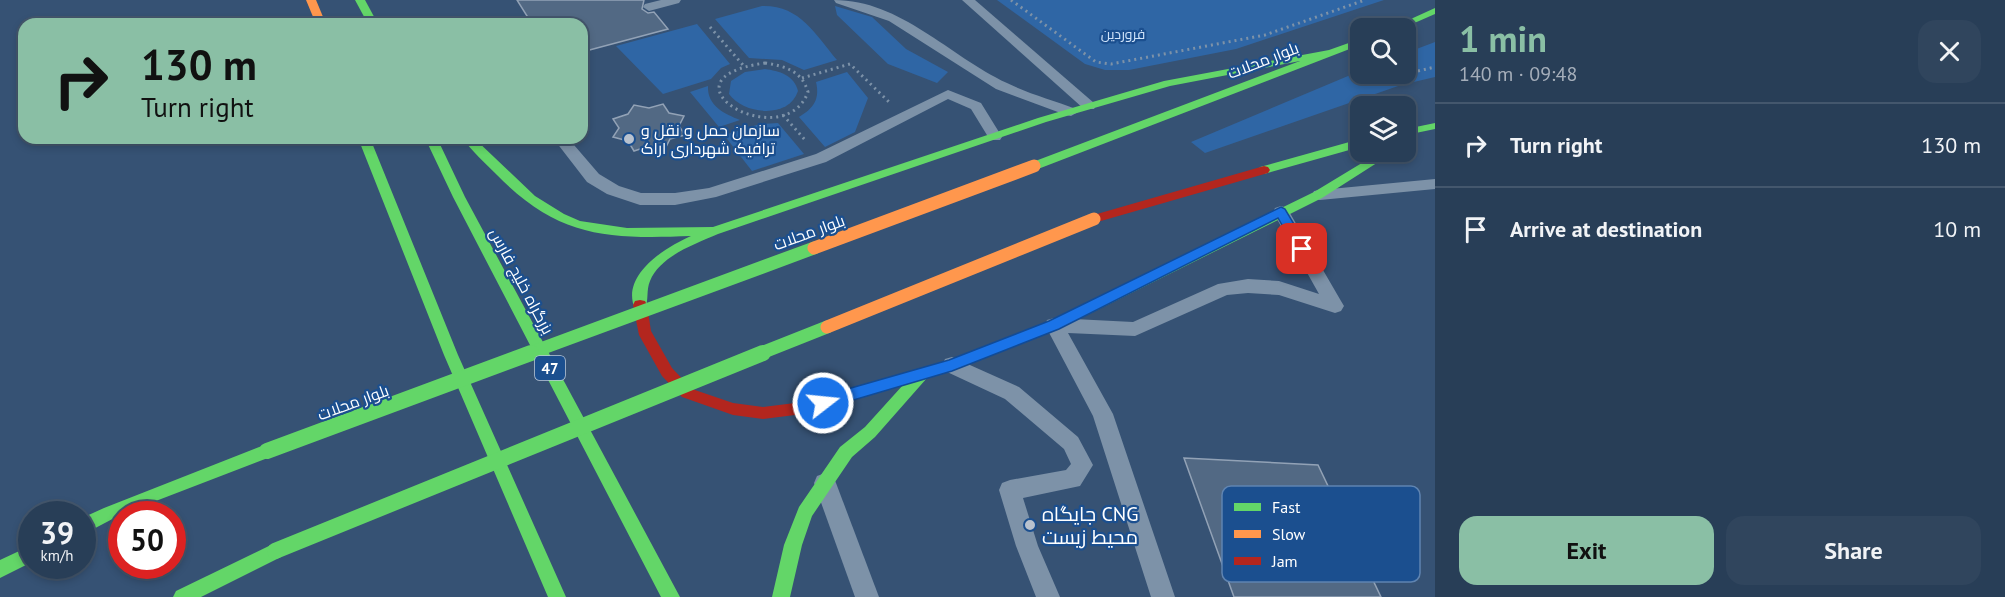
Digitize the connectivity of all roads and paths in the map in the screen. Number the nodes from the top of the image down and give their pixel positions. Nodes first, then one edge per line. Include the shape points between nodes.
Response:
1 (311, 0) edge
2 (360, 0) edge
3 (675, 0) edge
4 (840, 0) edge
5 (968, 0) edge
6 (1011, 0) edge
7 (1365, 0) edge
8 (649, 7) dead end
9 (1435, 11) edge
10 (318, 18) edge
11 (370, 18) edge
12 (1416, 19) edge
13 (710, 27) dead end
14 (1350, 45) edge
15 (1328, 53) junction
16 (743, 65) junction
17 (1435, 67) edge
18 (1418, 71) dead end
19 (802, 78) junction
20 (1089, 106) junction
21 (1071, 112) junction
22 (783, 115) junction
23 (904, 115) junction
24 (1431, 127) edge
25 (1416, 130) edge
26 (1416, 135) edge
27 (995, 137) junction
28 (366, 144) edge
29 (434, 144) edge
30 (474, 144) edge
31 (565, 144) edge
32 (1350, 146) edge
33 (821, 158) junction
34 (1372, 162) edge
35 (1435, 184) edge
36 (1318, 195) junction
37 (1281, 212) junction
38 (714, 231) junction
39 (1054, 325) junction
40 (952, 365) junction
41 (922, 374) junction
42 (824, 482) junction
43 (96, 520) edge
44 (18, 560) edge
45 (0, 569) edge
46 (182, 597) edge
47 (556, 597) edge
48 (671, 597) edge
49 (780, 597) edge
50 (867, 597) edge
51 (1048, 597) edge
52 (1163, 597) edge

1 - 10 main road
2 - 11 main road
3 - 8 lane
4 - 21 lane via 893,18 1002,86
5 - 20 lane
6 - 7 path via 1096,62 1111,64 1232,43
9 - 12 main road
13 - 16 path
14 - 15 main road, بلوار محلات
15 - 20 main road via 1168,83
15 - 43 main road, بلوار محلات, bridge via 267,451
16 - 19 path via 776,65
16 - 22 path via 720,82 718,89 725,104 757,117
17 - 18 path
19 - 22 path via 808,92 806,99
19 - 23 path via 850,64
20 - 21 main road
21 - 27 main road
22 - 33 path
23 - 27 lane via 948,94 976,106
23 - 33 lane
24 - 25 main road
24 - 26 main road
27 - 38 main road
28 - 47 main road via 451,356
29 - 48 main road, بزرگراه خلیج فارس / 47
30 - 38 main road via 541,206 576,224 603,229
31 - 33 lane via 593,178 640,199 710,193
32 - 46 main road, bridge via 1094,219 275,551
34 - 36 main road
35 - 36 lane
36 - 37 main road
37 - 39 main road
37 - 39 lane via 1335,306 1279,288 1248,286 1224,289 1136,329
38 - 41 main road via 665,253 646,274 639,296 644,331 667,372 687,393 733,409 764,413 803,408
39 - 40 main road
39 - 52 lane via 1103,414
40 - 41 main road
40 - 51 lane via 1012,393 1071,443 1082,465 1072,479 1010,490
41 - 42 main road via 846,453
42 - 49 main road via 805,512
42 - 50 lane
44 - 45 main road

